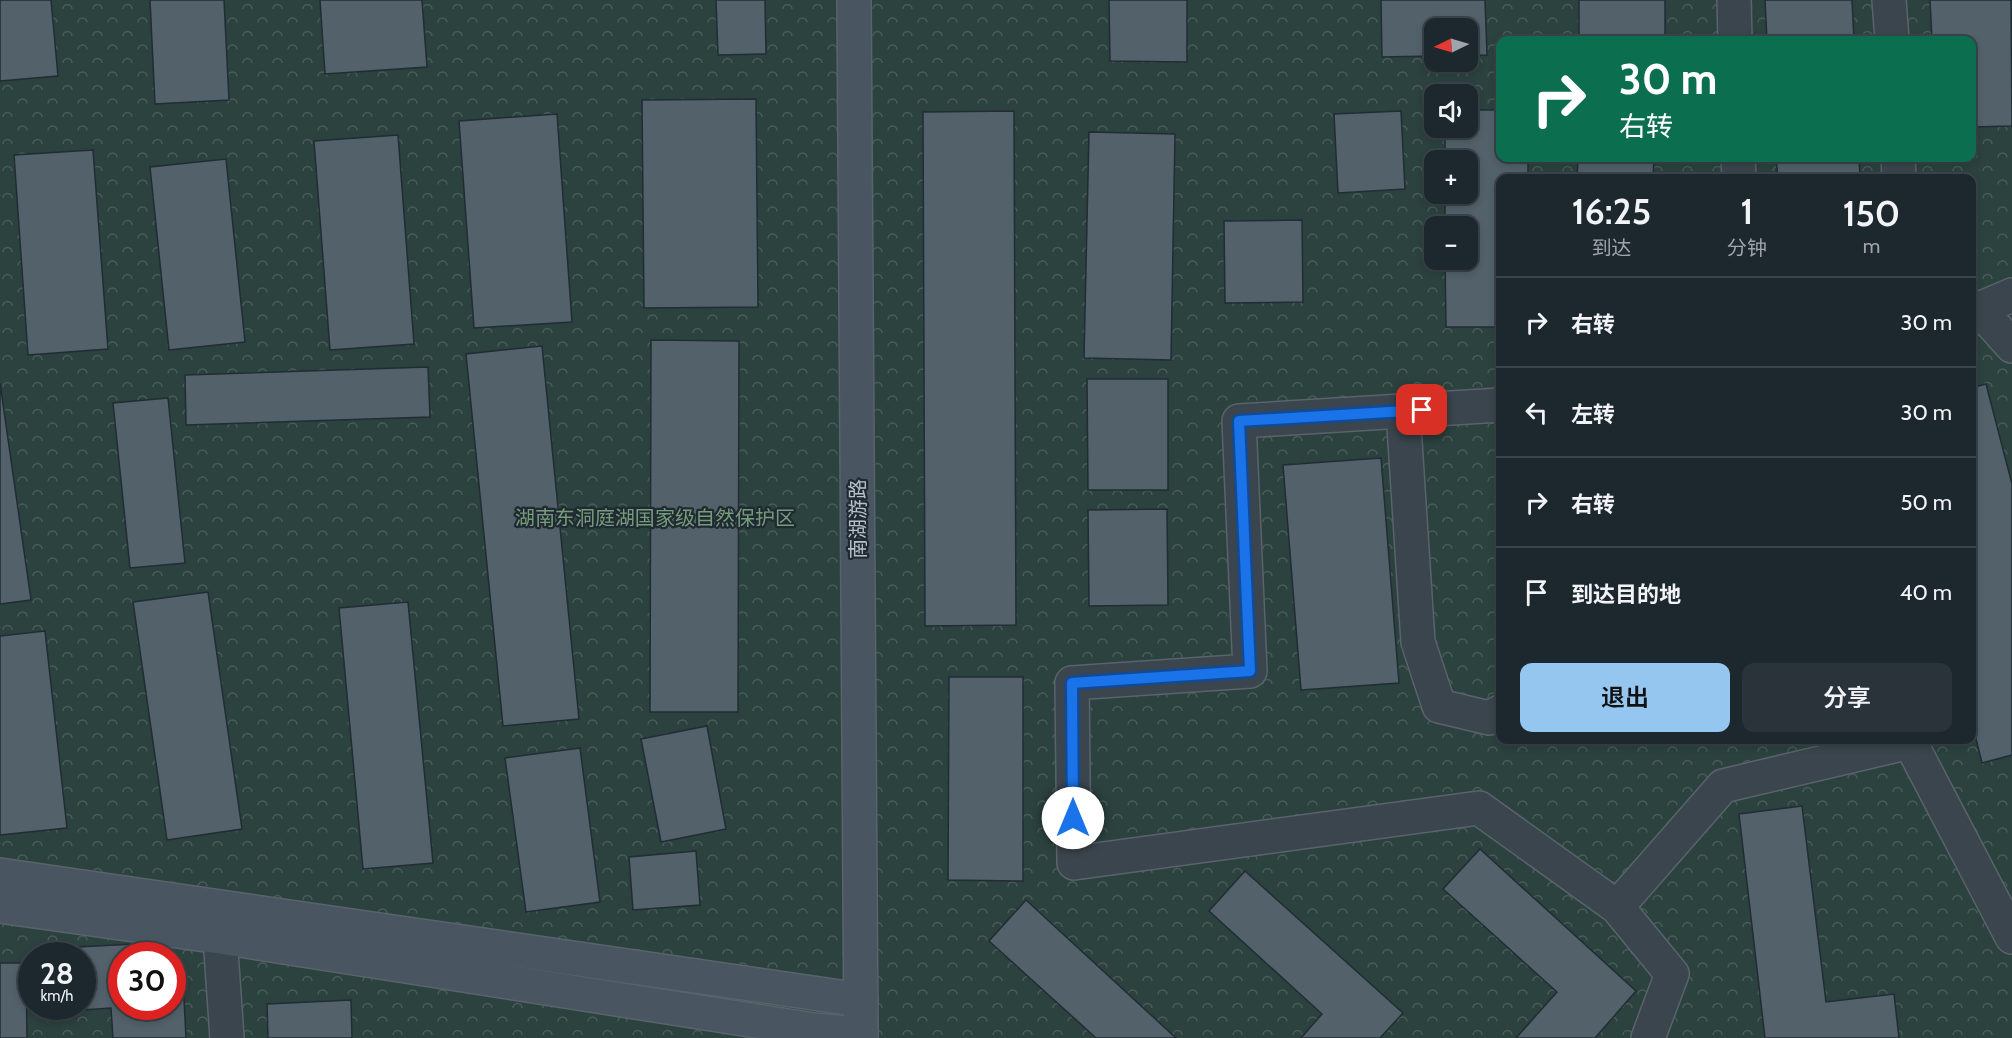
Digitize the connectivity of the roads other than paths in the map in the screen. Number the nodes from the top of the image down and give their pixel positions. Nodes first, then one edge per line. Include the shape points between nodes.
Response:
1 (854, 0) edge
2 (1734, 0) edge
3 (1889, 0) edge
4 (1735, 36) edge
5 (1892, 36) edge
6 (2012, 294) edge
7 (1976, 311) edge
8 (1976, 312) edge
9 (2012, 346) edge
10 (1496, 405) edge
11 (1403, 411) junction
12 (1496, 714) edge
13 (1898, 744) edge
14 (1912, 744) edge
15 (0, 875) edge
16 (0, 906) edge
17 (1617, 907) junction
18 (220, 937) junction
19 (2012, 937) edge
20 (861, 1000) junction
21 (861, 1036) edge
22 (227, 1038) edge
23 (1648, 1038) edge

1 - 20 main road, 南湖游路
2 - 4 street
3 - 5 street
6 - 7 street
8 - 9 street
10 - 11 street
11 - 12 street via 1418,642 1439,706 1489,718
11 - 17 street via 1239,421 1250,671 1072,683 1074,863 1479,808
13 - 17 street via 1723,786
14 - 19 street
15 - 20 main road
16 - 18 main road
17 - 23 street via 1672,974
18 - 21 main road
18 - 22 street
20 - 21 main road, 南湖游路

